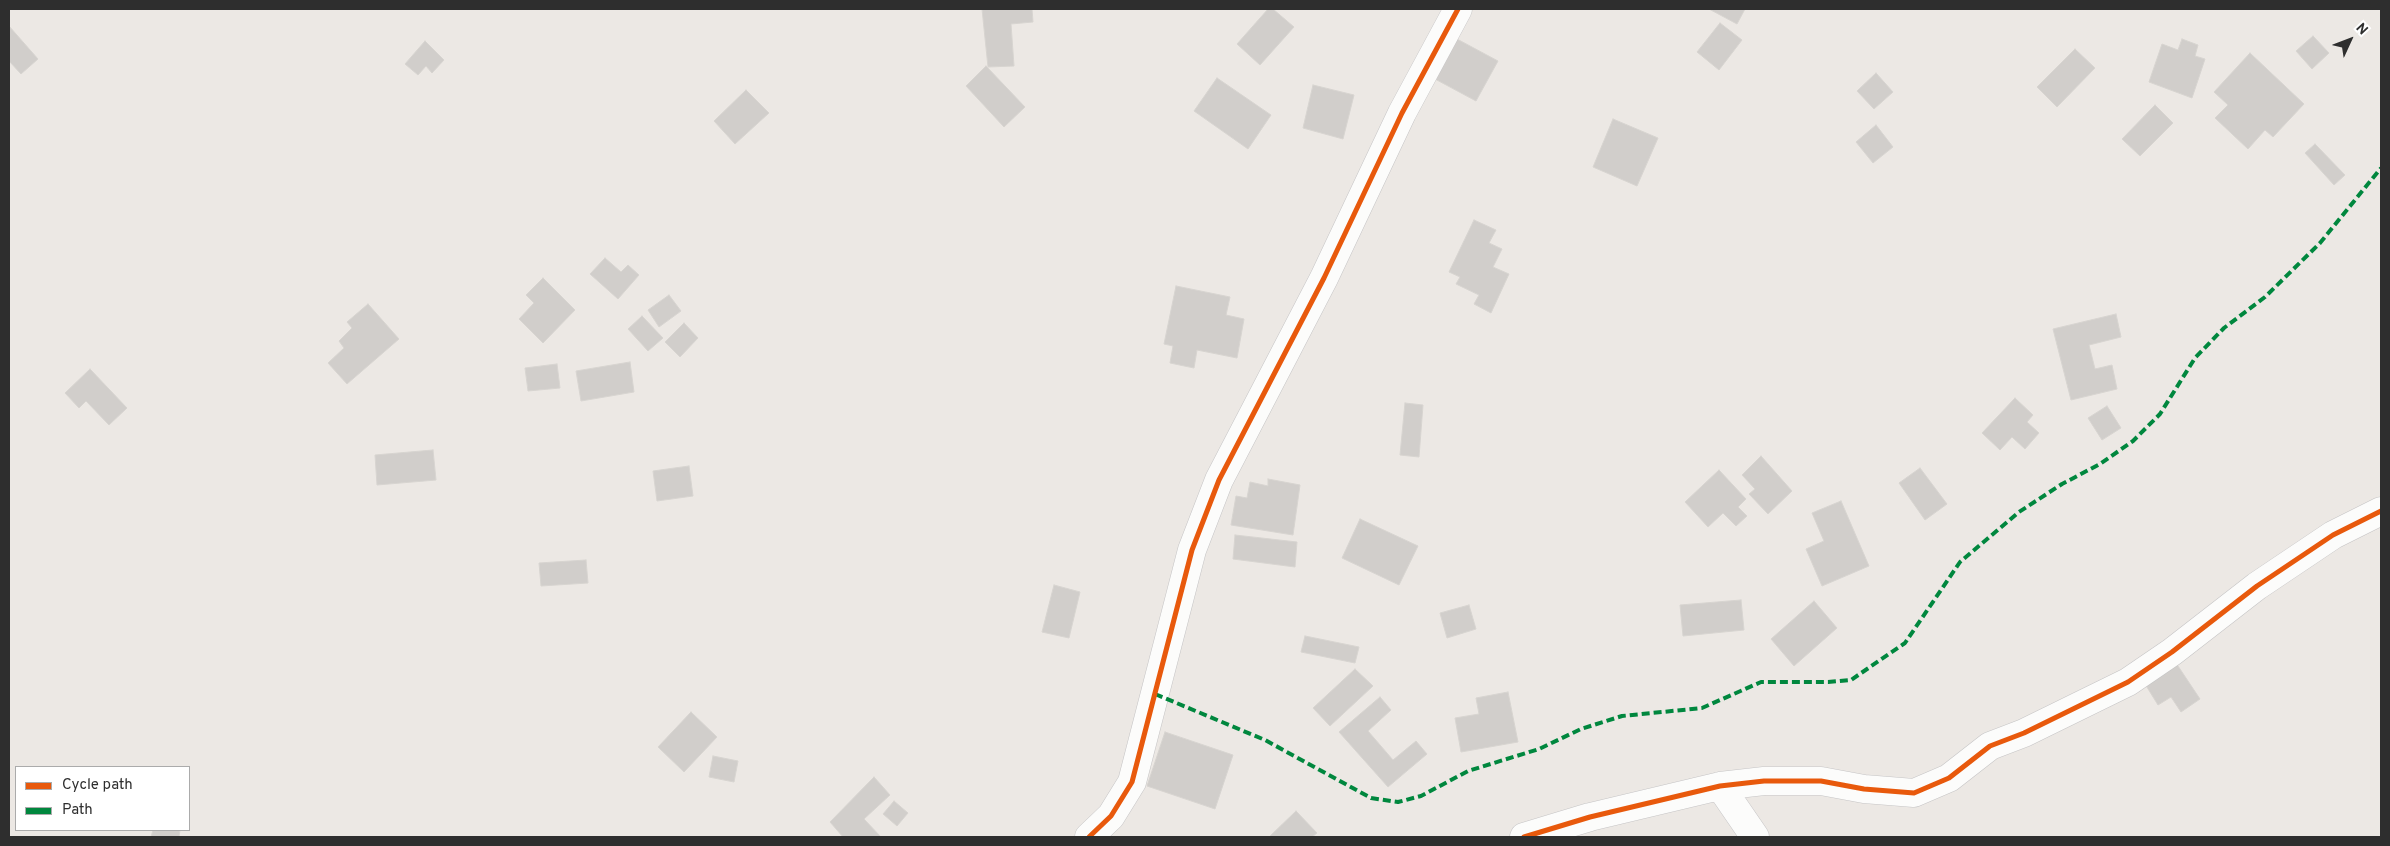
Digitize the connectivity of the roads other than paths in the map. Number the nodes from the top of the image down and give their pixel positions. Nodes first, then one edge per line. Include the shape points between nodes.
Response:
1 (1458, 9) edge
2 (2381, 511) edge
3 (1720, 786) junction
4 (1089, 837) edge
5 (1524, 837) edge
6 (1755, 837) edge

1 - 4 street via 1402,113 1324,278 1219,480 1192,550 1132,782 1111,816
2 - 3 street via 2334,535 2257,586 2128,682 2024,733 1990,746 1949,778 1914,793 1821,781 1764,781
3 - 5 street via 1590,817
3 - 6 street

